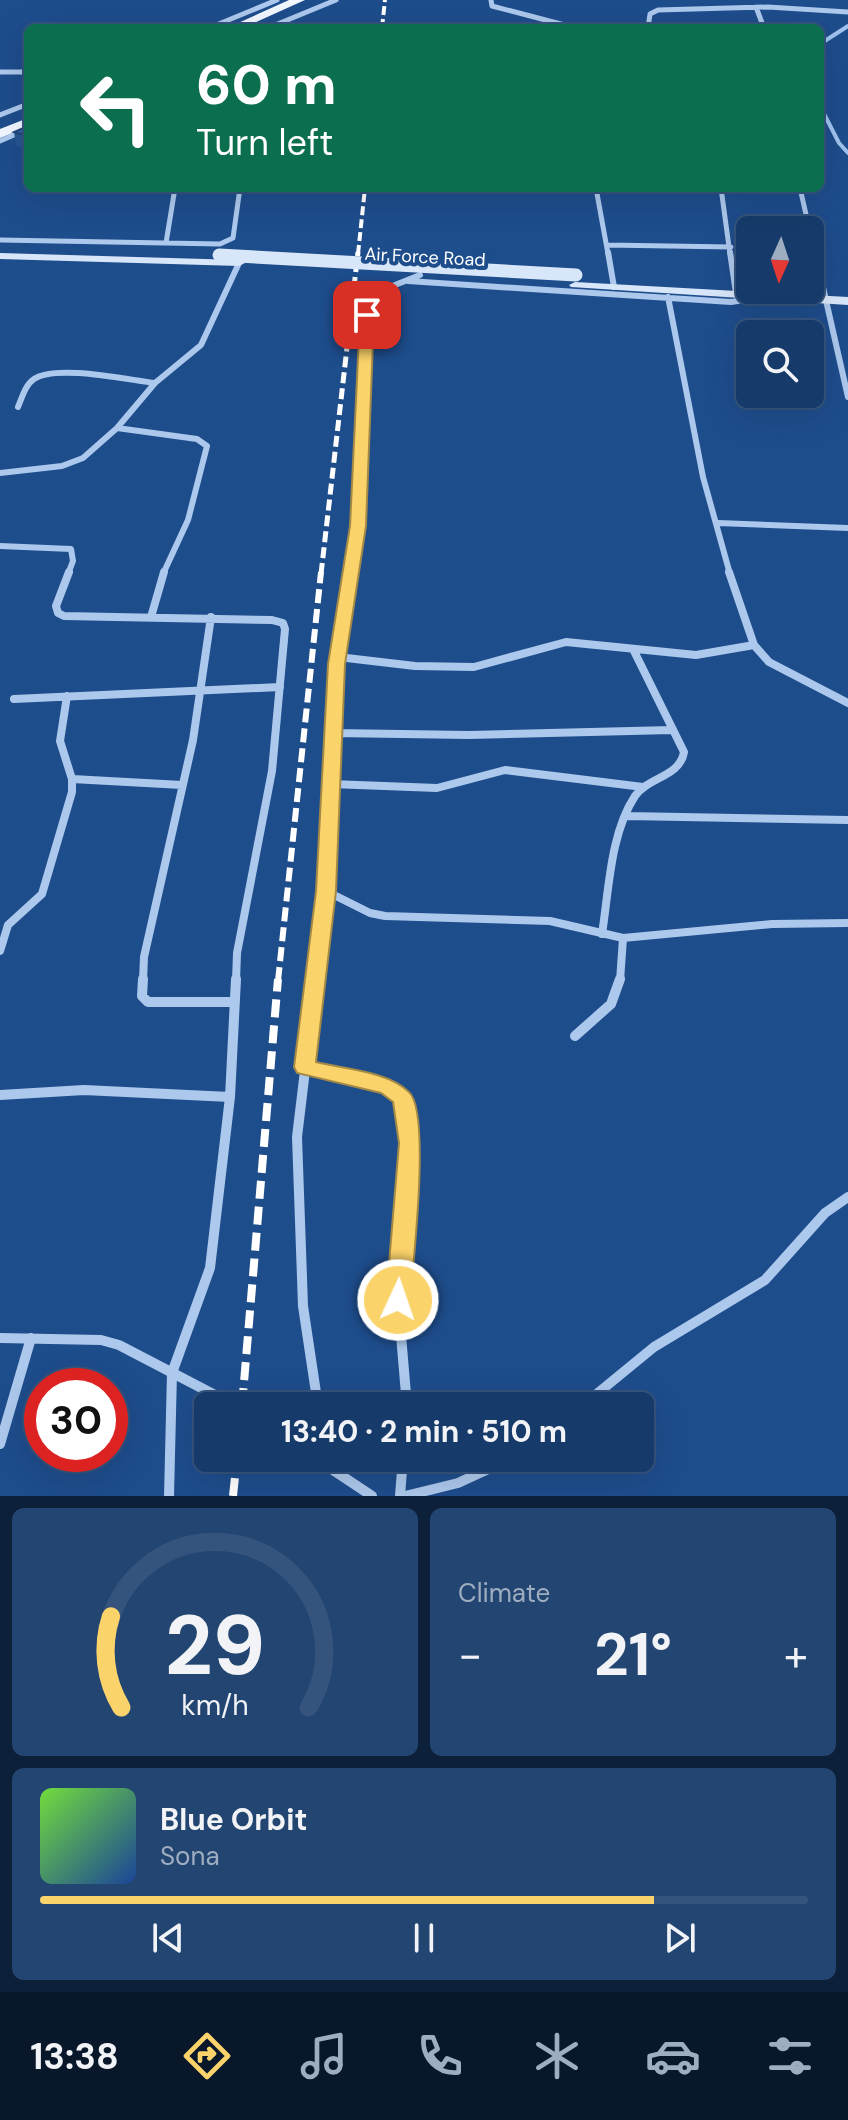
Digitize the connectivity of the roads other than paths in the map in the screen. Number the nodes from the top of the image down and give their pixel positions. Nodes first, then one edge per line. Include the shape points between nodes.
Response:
1 (277, 0) edge
2 (299, 0) edge
3 (317, 0) edge
4 (336, 0) edge
5 (491, 0) edge
6 (680, 0) edge
7 (775, 0) edge
8 (756, 7) junction
9 (768, 7) junction
10 (685, 9) junction
11 (846, 12) edge
12 (219, 24) edge
13 (242, 24) edge
14 (260, 24) edge
15 (278, 24) edge
16 (562, 24) edge
17 (649, 24) edge
18 (762, 24) edge
19 (0, 72) edge
20 (24, 72) edge
21 (24, 106) edge
22 (24, 114) edge
23 (0, 115) edge
24 (0, 123) edge
25 (24, 124) edge
26 (24, 131) edge
27 (0, 134) edge
28 (0, 141) edge
29 (174, 192) edge
30 (239, 192) edge
31 (597, 192) edge
32 (722, 192) edge
33 (801, 192) edge
34 (0, 240) edge
35 (166, 243) junction
36 (607, 245) junction
37 (731, 247) junction
38 (0, 249) edge
39 (0, 256) edge
40 (239, 263) junction
41 (420, 275) junction
42 (575, 280) junction
43 (403, 281) junction
44 (613, 282) junction
45 (736, 289) joint
46 (848, 293) edge
47 (826, 296) junction
48 (668, 297) junction
49 (736, 301) edge
50 (848, 301) edge
51 (155, 383) junction
52 (848, 397) edge
53 (18, 407) dead end
54 (117, 428) junction
55 (0, 473) edge
56 (718, 523) junction
57 (848, 528) edge
58 (0, 546) edge
59 (151, 617) junction
60 (211, 617) junction
61 (754, 645) junction
62 (634, 651) junction
63 (338, 657) junction
64 (280, 687) junction
65 (199, 690) junction
66 (67, 696) junction
67 (14, 699) dead end
68 (848, 703) edge
69 (672, 730) junction
70 (334, 733) junction
71 (72, 779) junction
72 (331, 784) junction
73 (182, 785) junction
74 (643, 787) junction
75 (627, 816) junction
76 (848, 820) edge
77 (326, 891) junction
78 (848, 923) edge
79 (602, 934) junction
80 (623, 938) junction
81 (0, 951) edge
82 (235, 1002) junction
83 (575, 1036) dead end
84 (305, 1067) junction
85 (0, 1095) edge
86 (230, 1097) junction
87 (848, 1197) edge
88 (0, 1338) edge
89 (31, 1338) junction
90 (172, 1373) junction
91 (209, 1392) edge
92 (316, 1392) edge
93 (406, 1392) edge
94 (599, 1392) edge
95 (0, 1444) edge
96 (336, 1472) edge
97 (403, 1472) edge
98 (482, 1472) edge
99 (169, 1496) edge
100 (372, 1496) edge
101 (402, 1496) edge

1 - 12 street
2 - 13 main road
3 - 14 main road
4 - 15 street
5 - 16 street via 494,9
6 - 10 street
7 - 9 street
8 - 9 street
8 - 10 street
8 - 18 street
9 - 11 street
10 - 17 street via 654,11
19 - 20 street
21 - 23 street
22 - 24 main road
25 - 27 main road
26 - 28 street
29 - 35 street
30 - 35 street via 228,242
31 - 36 street
32 - 37 street
33 - 47 street
34 - 35 street
36 - 37 street
36 - 44 street
37 - 45 street
38 - 42 street, Air Force Road, bridge via 219,255
39 - 40 street, Air Force Road
40 - 41 street, Air Force Road
40 - 51 street via 201,345
41 - 42 street, Air Force Road
41 - 43 street
42 - 44 street, Air Force Road
43 - 48 street
43 - 63 street via 385,289 367,315 358,526
44 - 45 street, Air Force Road
46 - 47 street, Air Force Road
47 - 50 street, Air Force Road
47 - 52 street
48 - 49 street
48 - 56 street via 703,477
51 - 53 street via 42,375 31,382
51 - 54 street
54 - 55 street via 75,463
54 - 59 street via 197,439 207,446 188,520 165,568
56 - 57 street
56 - 61 street
58 - 59 street via 71,549 73,561 56,606 64,616
59 - 60 street
60 - 64 street via 283,623
60 - 65 street
61 - 62 street via 696,655
61 - 68 street via 769,662
62 - 63 street via 566,642 474,667
62 - 69 street
63 - 70 street
64 - 65 street
64 - 82 street via 272,771 237,953
65 - 66 street
65 - 73 street
66 - 67 street
66 - 71 street via 60,741
69 - 70 street
69 - 74 street via 684,759
70 - 72 street
71 - 73 street
71 - 81 street via 42,894 8,925
72 - 74 street via 433,788 505,770
72 - 77 street
73 - 82 street via 144,957 142,996 160,1004
74 - 75 street
75 - 76 street
75 - 79 street
77 - 79 street via 385,916 550,921
77 - 84 street
78 - 80 street via 772,924
79 - 80 street
80 - 83 street via 620,992
82 - 86 street
84 - 92 street via 297,1137 302,1276
84 - 93 street via 388,1087 404,1099 410,1143 398,1300
85 - 86 street via 84,1090
86 - 90 street via 210,1268
87 - 94 street via 825,1213 765,1280 654,1347
88 - 89 street
89 - 90 street via 101,1340
89 - 95 street
90 - 91 street
90 - 99 street
96 - 100 street
97 - 101 street
98 - 101 street

